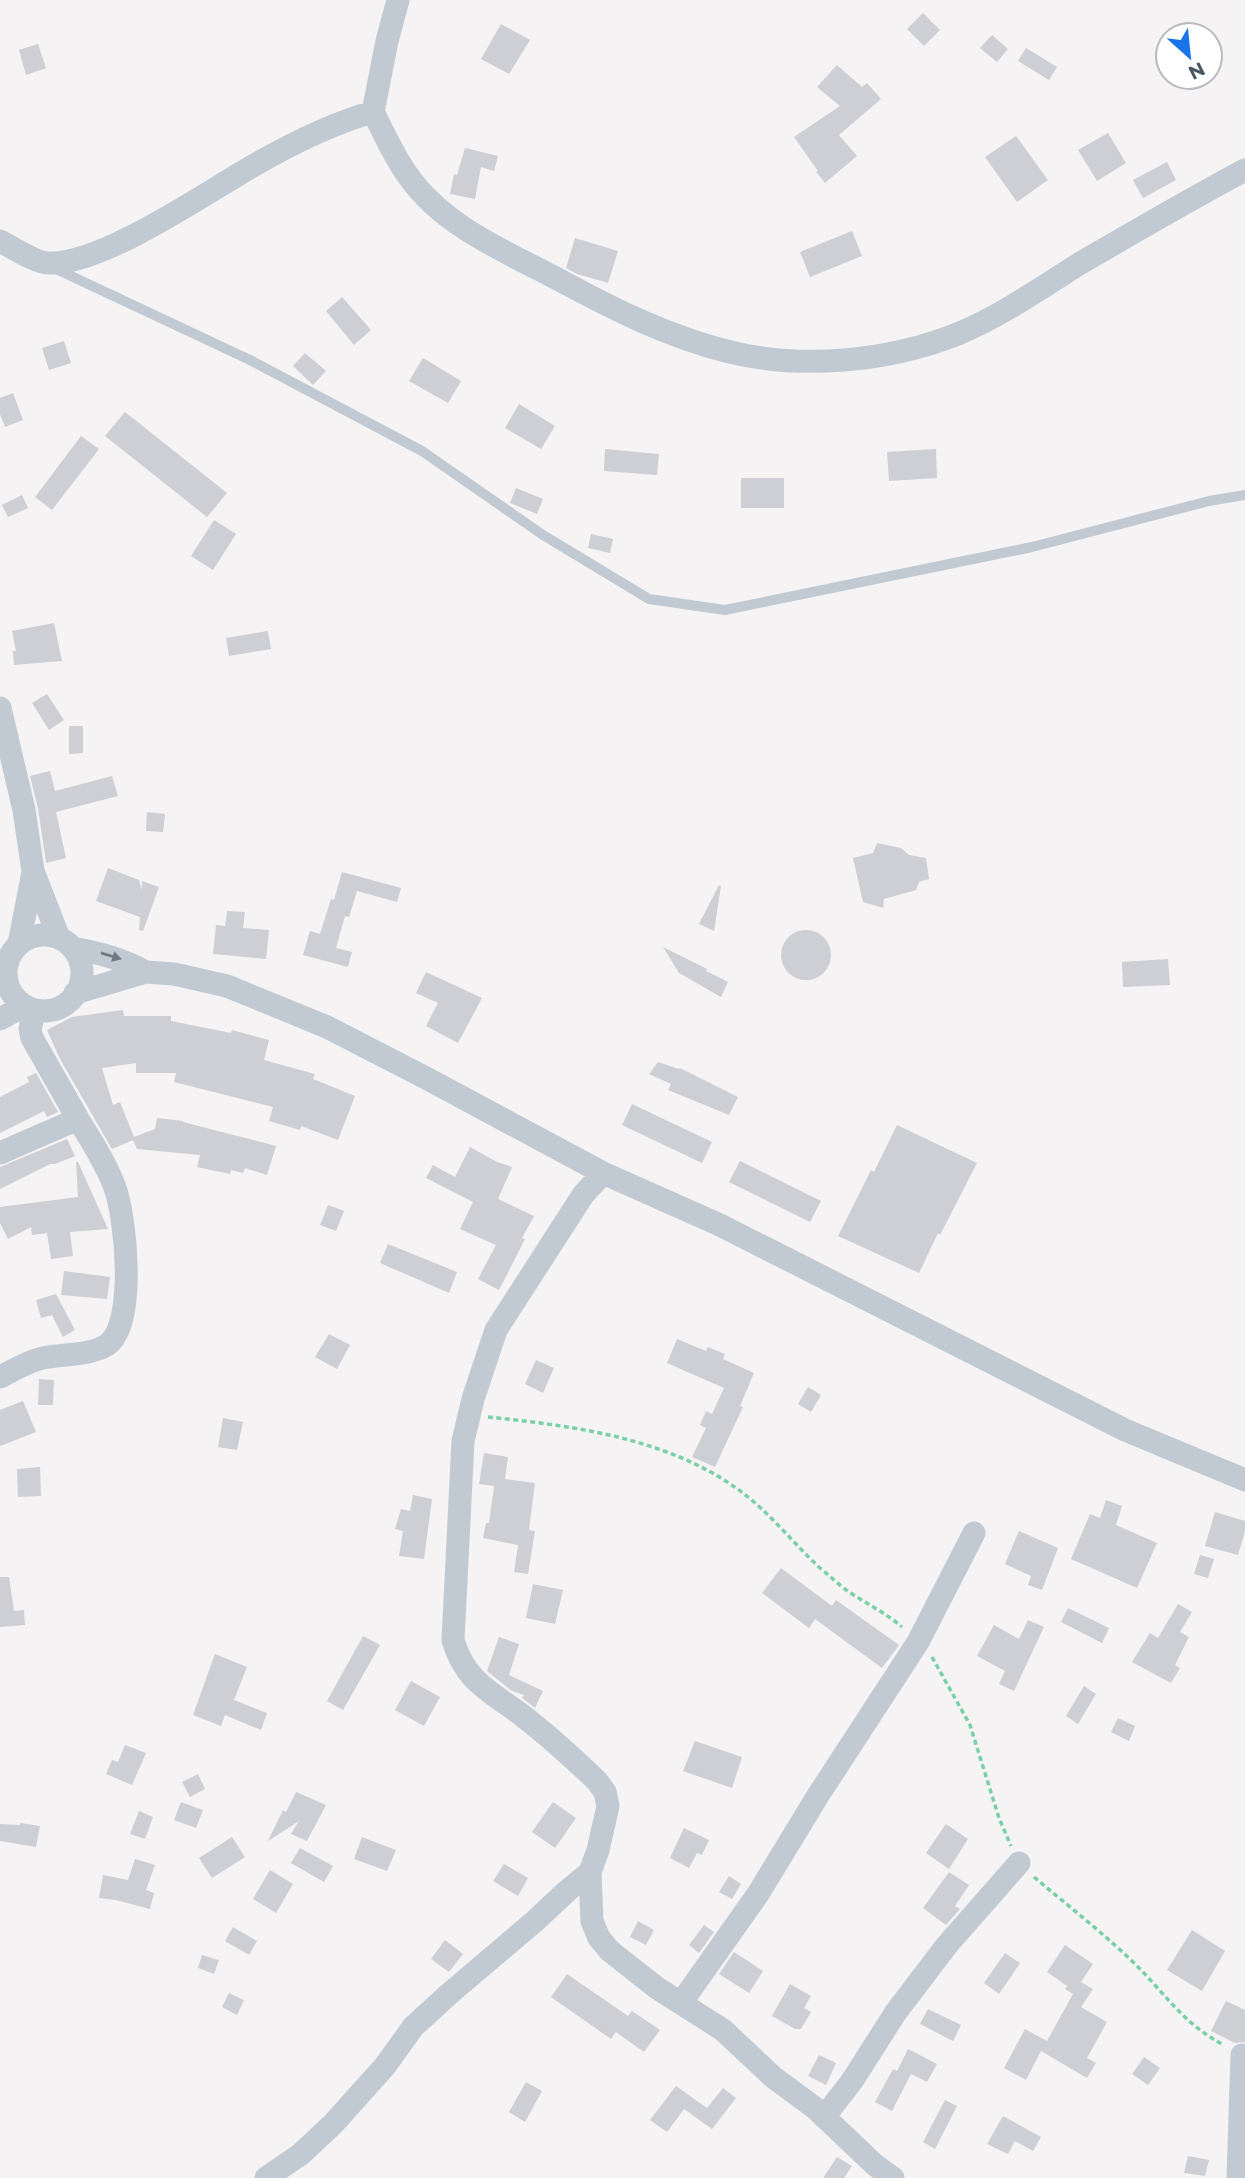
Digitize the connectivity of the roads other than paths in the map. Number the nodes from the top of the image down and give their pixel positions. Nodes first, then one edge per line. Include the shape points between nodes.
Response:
1 (398, 0) edge
2 (373, 112) junction
3 (1245, 170) edge
4 (0, 241) edge
5 (45, 264) junction
6 (1245, 495) edge
7 (0, 708) edge
8 (33, 872) junction
9 (66, 943) junction
10 (19, 944) junction
11 (3, 970) edge
12 (146, 972) junction
13 (75, 993) junction
14 (29, 1008) junction
15 (0, 1019) edge
16 (78, 1119) junction
17 (0, 1153) edge
18 (603, 1173) junction
19 (0, 1377) edge
20 (1245, 1480) edge
21 (974, 1534) dead end
22 (1019, 1863) dead end
23 (590, 1872) junction
24 (681, 2003) junction
25 (1242, 2055) dead end
26 (824, 2117) junction
27 (266, 2178) edge
28 (893, 2178) edge
29 (1238, 2178) edge

1 - 2 street
2 - 3 street via 415,185 482,240 655,326 727,351 771,359 856,360 960,332
2 - 5 street via 299,141 96,253
4 - 5 street
5 - 6 lane via 250,360 422,452 543,535 649,599 725,610 1032,547
7 - 8 street
8 - 9 street
8 - 10 street
9 - 10 street via 45,935
9 -> 12 street
9 - 13 street via 82,971
10 - 11 street
11 - 14 street via 15,998
12 - 13 street
12 - 18 street via 227,986 327,1027
13 - 14 street via 58,1008
14 - 15 street
14 - 16 street via 32,1038
16 - 17 street
16 - 19 street via 109,1174 122,1211 126,1276 119,1331 95,1350 37,1359
18 - 20 street via 720,1224 1125,1430
18 - 23 street via 583,1195 496,1330 463,1441 452,1622 458,1656 471,1675 565,1751 605,1792 607,1816
21 - 24 street via 918,1642 758,1894
22 - 26 street via 939,1955
23 - 24 street via 592,1921 599,1938
23 - 27 street via 413,2027 333,2124
24 - 26 street via 723,2030
25 - 29 street
26 - 28 street

